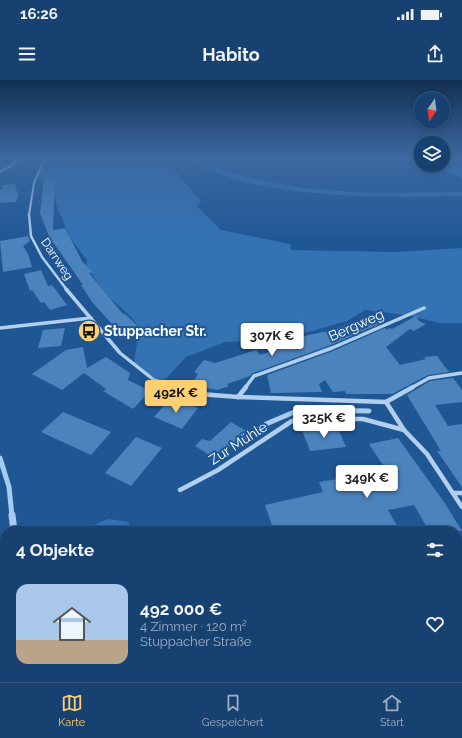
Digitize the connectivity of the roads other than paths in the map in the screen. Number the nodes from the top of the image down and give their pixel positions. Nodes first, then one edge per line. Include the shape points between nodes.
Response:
1 (34, 185) edge
2 (424, 308) dead end
3 (91, 318) junction
4 (0, 328) edge
5 (462, 373) edge
6 (238, 397) junction
7 (386, 402) junction
8 (404, 430) junction
9 (180, 490) dead end
10 (453, 493) junction
11 (462, 493) edge
12 (462, 506) edge

1 - 3 street, Darrweg via 29,211 31,236 42,257
2 - 6 street, Bergweg via 332,348 254,376
3 - 4 street
3 - 6 street, Darrweg via 120,353 154,380 200,394
5 - 7 street via 429,378
6 - 7 street, Darrweg
7 - 8 street
8 - 9 street, Zur Mühle via 363,419 292,421 218,470
8 - 10 street via 427,454
10 - 11 street
10 - 12 street

